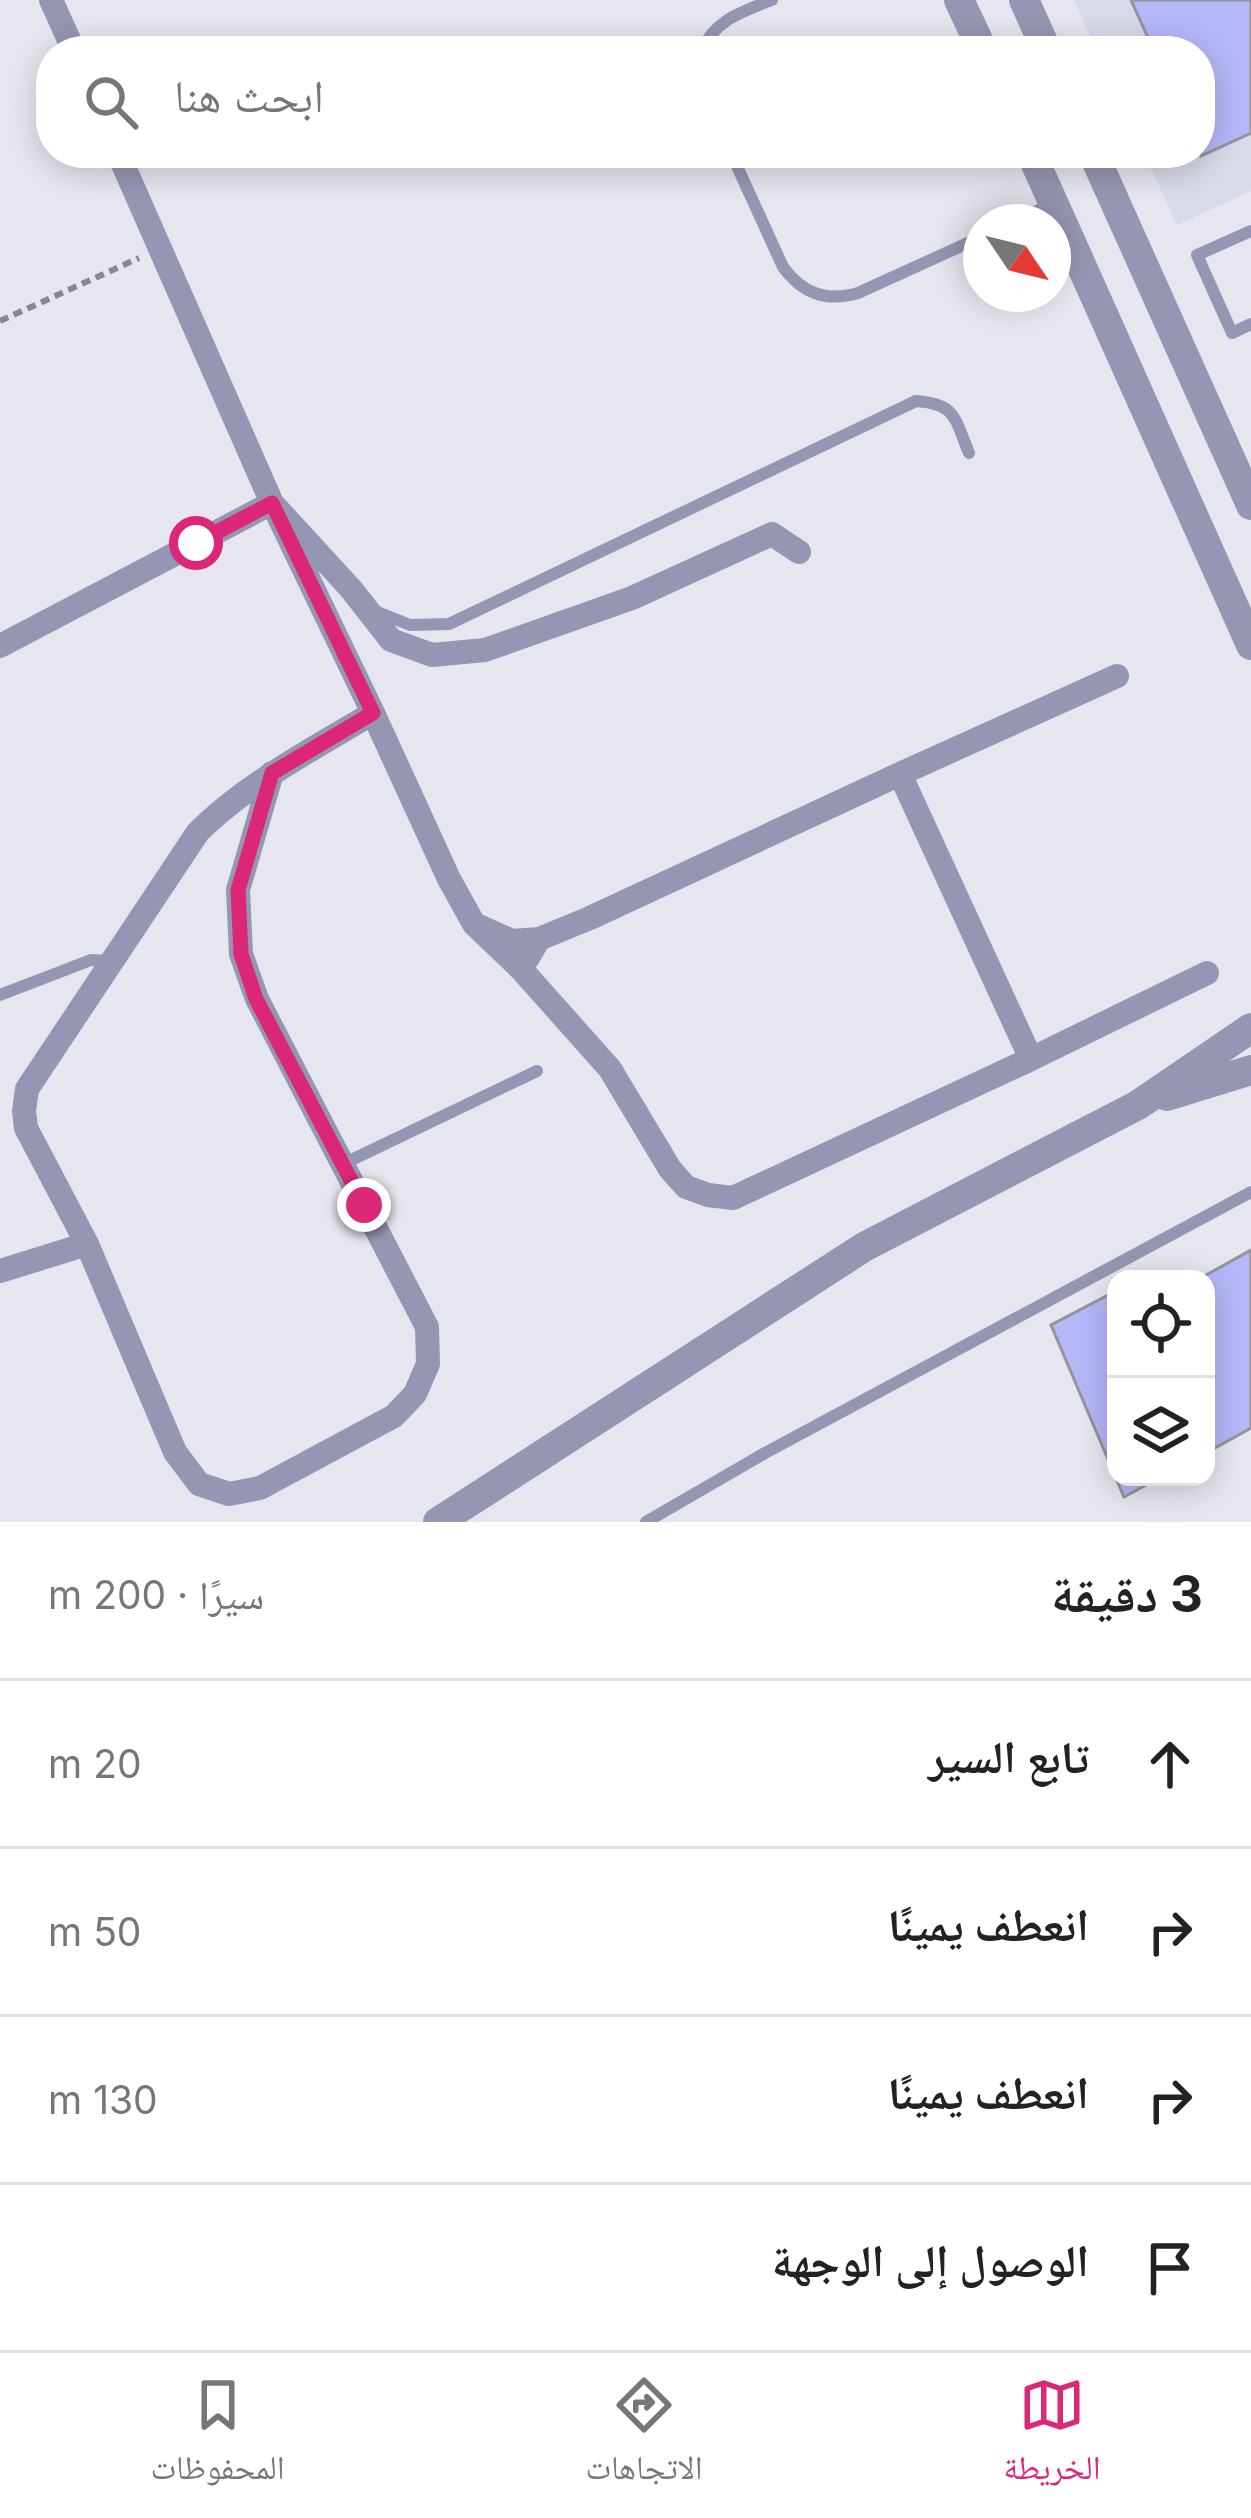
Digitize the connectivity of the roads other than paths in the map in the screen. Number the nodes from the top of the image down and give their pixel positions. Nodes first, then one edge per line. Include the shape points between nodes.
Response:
1 (51, 0) edge
2 (772, 0) edge
3 (959, 0) edge
4 (1024, 0) edge
5 (67, 36) edge
6 (709, 36) edge
7 (976, 36) edge
8 (1040, 36) edge
9 (125, 168) edge
10 (738, 168) edge
11 (1038, 168) edge
12 (1100, 168) edge
13 (1054, 203) joint
14 (1251, 230) edge
15 (963, 245) edge
16 (1251, 324) edge
17 (969, 452) dead end
18 (272, 503) junction
19 (1251, 505) edge
20 (799, 552) dead end
21 (363, 607) junction
22 (1251, 645) edge
23 (0, 646) edge
24 (1118, 676) dead end
25 (373, 713) junction
26 (272, 773) junction
27 (900, 774) junction
28 (473, 924) junction
29 (539, 939) junction
30 (112, 961) junction
31 (521, 969) junction
32 (1207, 973) dead end
33 (0, 995) edge
34 (1251, 1028) edge
35 (1031, 1059) junction
36 (1251, 1070) edge
37 (537, 1071) dead end
38 (1138, 1105) junction
39 (343, 1164) junction
40 (1251, 1192) edge
41 (87, 1244) junction
42 (0, 1270) edge
43 (438, 1522) edge
44 (646, 1522) edge

1 - 5 street
2 - 6 lane via 723,21
3 - 7 street
4 - 8 street
9 - 18 street
10 - 15 lane via 784,267 808,292 858,293
11 - 13 street
12 - 19 street
13 - 22 street
14 - 16 lane via 1197,255 1232,332
17 - 21 lane via 952,414 916,401 449,624 410,625
18 - 21 street
18 - 23 street
18 - 25 street
20 - 21 street via 772,534 632,598 485,650 432,655 391,640
24 - 27 street
25 - 26 street
25 - 28 street
26 - 30 street via 198,832
26 - 39 street via 238,890 241,954 256,999
27 - 29 street
27 - 35 street
28 - 29 street via 512,940
28 - 31 street
29 - 31 street
30 - 33 lane via 91,960
30 - 41 street via 37,1071 23,1111
31 - 35 street via 610,1069 670,1169 708,1196 733,1198
32 - 35 street
34 - 38 street
36 - 38 street
37 - 39 lane
38 - 43 street via 864,1247
39 - 41 street via 427,1327 428,1364 394,1416 260,1488 229,1494 199,1484 175,1452
40 - 44 lane
41 - 42 street

